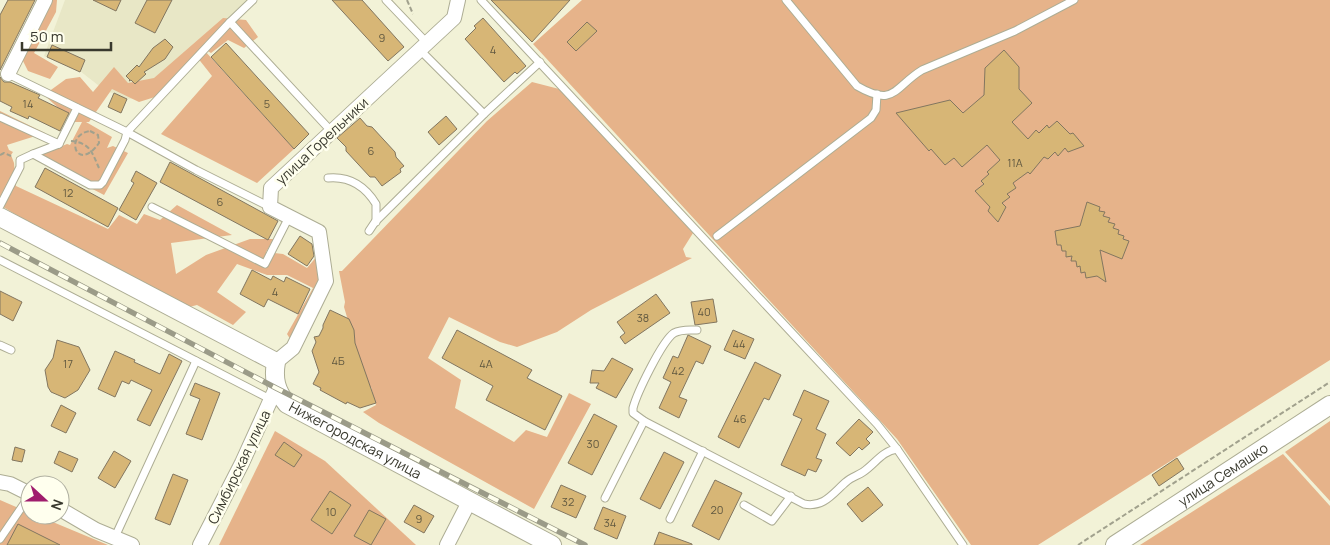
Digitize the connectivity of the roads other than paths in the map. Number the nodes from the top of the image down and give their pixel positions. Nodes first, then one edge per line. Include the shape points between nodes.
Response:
1 (45, 0) edge
2 (253, 0) edge
3 (386, 0) edge
4 (458, 0) edge
5 (481, 0) edge
6 (786, 0) edge
7 (1074, 0) edge
8 (230, 22) junction
9 (423, 46) junction
10 (540, 62) junction
11 (8, 74) joint
12 (877, 94) junction
13 (77, 108) junction
14 (484, 114) junction
15 (0, 117) edge
16 (127, 132) junction
17 (332, 132) junction
18 (58, 144) junction
19 (33, 154) junction
20 (328, 178) dead end
21 (0, 206) edge
22 (152, 207) dead end
23 (270, 207) junction
24 (0, 217) edge
25 (289, 217) junction
26 (376, 222) junction
27 (369, 232) dead end
28 (718, 236) dead end
29 (0, 260) edge
30 (697, 330) dead end
31 (0, 345) edge
32 (11, 350) dead end
33 (196, 361) junction
34 (276, 362) junction
35 (274, 394) junction
36 (1330, 406) edge
37 (644, 422) junction
38 (897, 449) junction
39 (703, 452) junction
40 (0, 482) edge
41 (20, 489) edge
42 (790, 496) junction
43 (605, 498) dead end
44 (469, 502) junction
45 (744, 505) dead end
46 (20, 509) edge
47 (70, 515) edge
48 (670, 519) dead end
49 (115, 538) junction
50 (0, 539) edge
51 (547, 544) edge
52 (132, 545) edge
53 (200, 545) edge
54 (447, 545) edge
55 (964, 545) edge
56 (1115, 545) edge

1 - 11 street
2 - 8 lane
3 - 9 lane
4 - 9 street, улица Горельники via 454,18
5 - 10 lane
6 - 12 lane via 857,86
7 - 12 lane via 1015,31 922,70 892,94
8 - 16 lane
8 - 17 lane
9 - 14 lane
9 - 17 street, улица Горельники
10 - 14 lane
10 - 38 lane
11 - 13 lane
12 - 28 lane via 876,110 871,118
13 - 16 lane
13 - 18 lane
14 - 26 lane
15 - 18 lane
16 - 19 lane via 100,185 90,185
16 - 23 lane
17 - 23 street, улица Горельники via 271,188
18 - 19 lane
19 - 21 lane via 20,160 20,168
20 - 26 lane via 351,180 364,187 376,204
22 - 25 lane via 265,264
23 - 25 street
24 - 34 street
25 - 34 street via 319,232 326,281 292,348
26 - 27 lane
29 - 33 lane
30 - 37 lane via 681,330 663,345 633,408 633,413
31 - 32 lane
33 - 35 lane
33 - 49 lane
34 - 35 street, Нижегородская улица
35 - 44 street, Нижегородская улица
35 - 53 street, Симбирская улица
36 - 56 street, улица Семашко
37 - 39 lane
37 - 43 lane
38 - 42 lane via 885,452 822,503 811,505
38 - 55 lane
39 - 42 lane
39 - 48 lane
40 - 41 street
42 - 45 lane via 772,521
44 - 51 street, Нижегородская улица
44 - 54 street
46 - 50 lane
47 - 49 street
49 - 52 street

